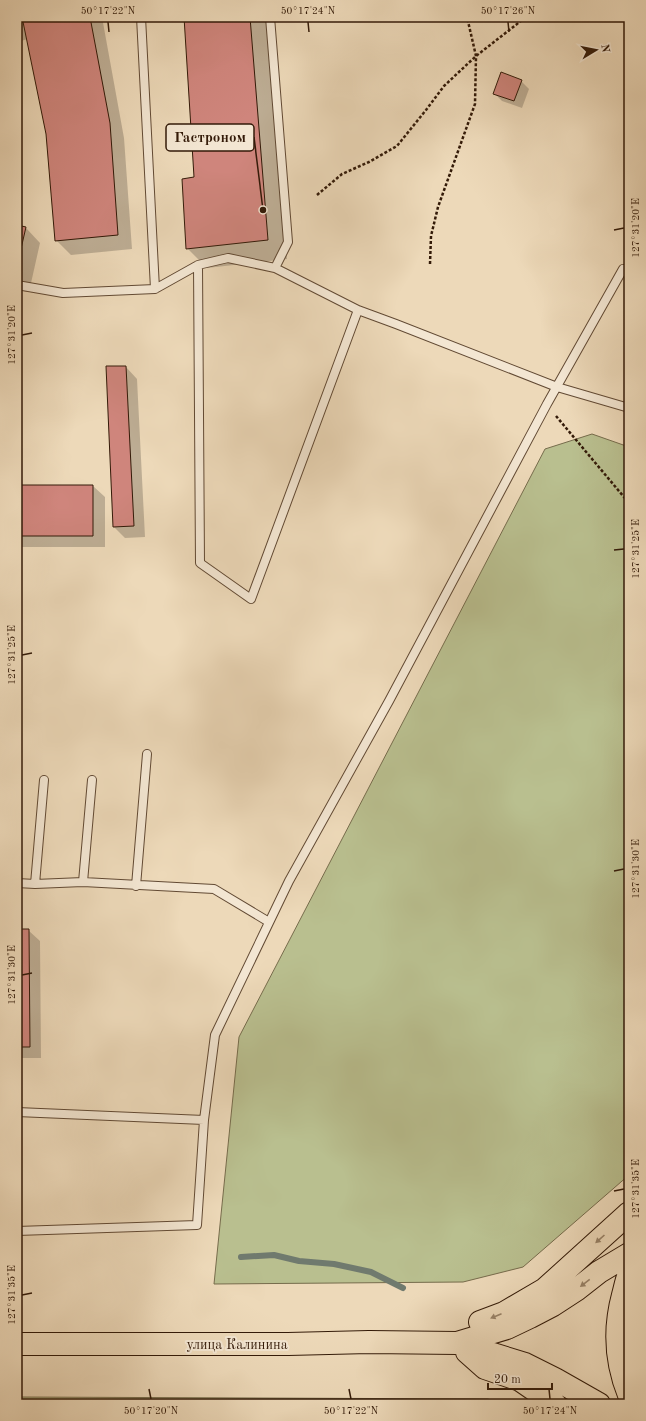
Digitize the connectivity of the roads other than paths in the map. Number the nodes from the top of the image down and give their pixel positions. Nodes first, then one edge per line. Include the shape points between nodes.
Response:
1 (141, 17) edge
2 (270, 17) edge
3 (198, 265) junction
4 (275, 268) junction
5 (622, 269) dead end
6 (17, 285) edge
7 (155, 289) junction
8 (358, 310) junction
9 (557, 387) junction
10 (629, 408) edge
11 (147, 754) dead end
12 (44, 780) dead end
13 (92, 780) dead end
14 (83, 882) junction
15 (17, 883) edge
16 (35, 884) junction
17 (136, 886) junction
18 (269, 922) junction
19 (17, 1112) edge
20 (204, 1120) junction
21 (629, 1213) edge
22 (17, 1231) edge
23 (629, 1254) edge
24 (629, 1274) edge
25 (458, 1343) junction
26 (17, 1344) edge
27 (629, 1395) edge
28 (555, 1404) edge
29 (599, 1404) edge

1 - 7 lane
2 - 4 lane via 288,242
3 - 4 lane via 228,258
3 - 7 lane
3 - 8 lane via 200,563 251,598
4 - 8 lane
5 - 9 lane
6 - 7 lane via 63,293
8 - 9 lane
9 - 10 lane
9 - 18 lane
11 - 17 lane
12 - 16 lane
13 - 14 lane
14 - 16 lane
14 - 17 lane
15 - 16 lane
17 - 18 lane via 214,889
18 - 20 lane via 215,1035
19 - 20 lane
20 - 22 lane via 197,1225
21 -> 25 main road via 545,1289 504,1313 476,1324
23 -> 25 main road via 530,1317
24 - 27 main road via 618,1312 617,1346 623,1380
25 - 26 main road, улица Калинина
25 - 28 main road via 485,1368 520,1380
25 - 29 main road via 524,1364

